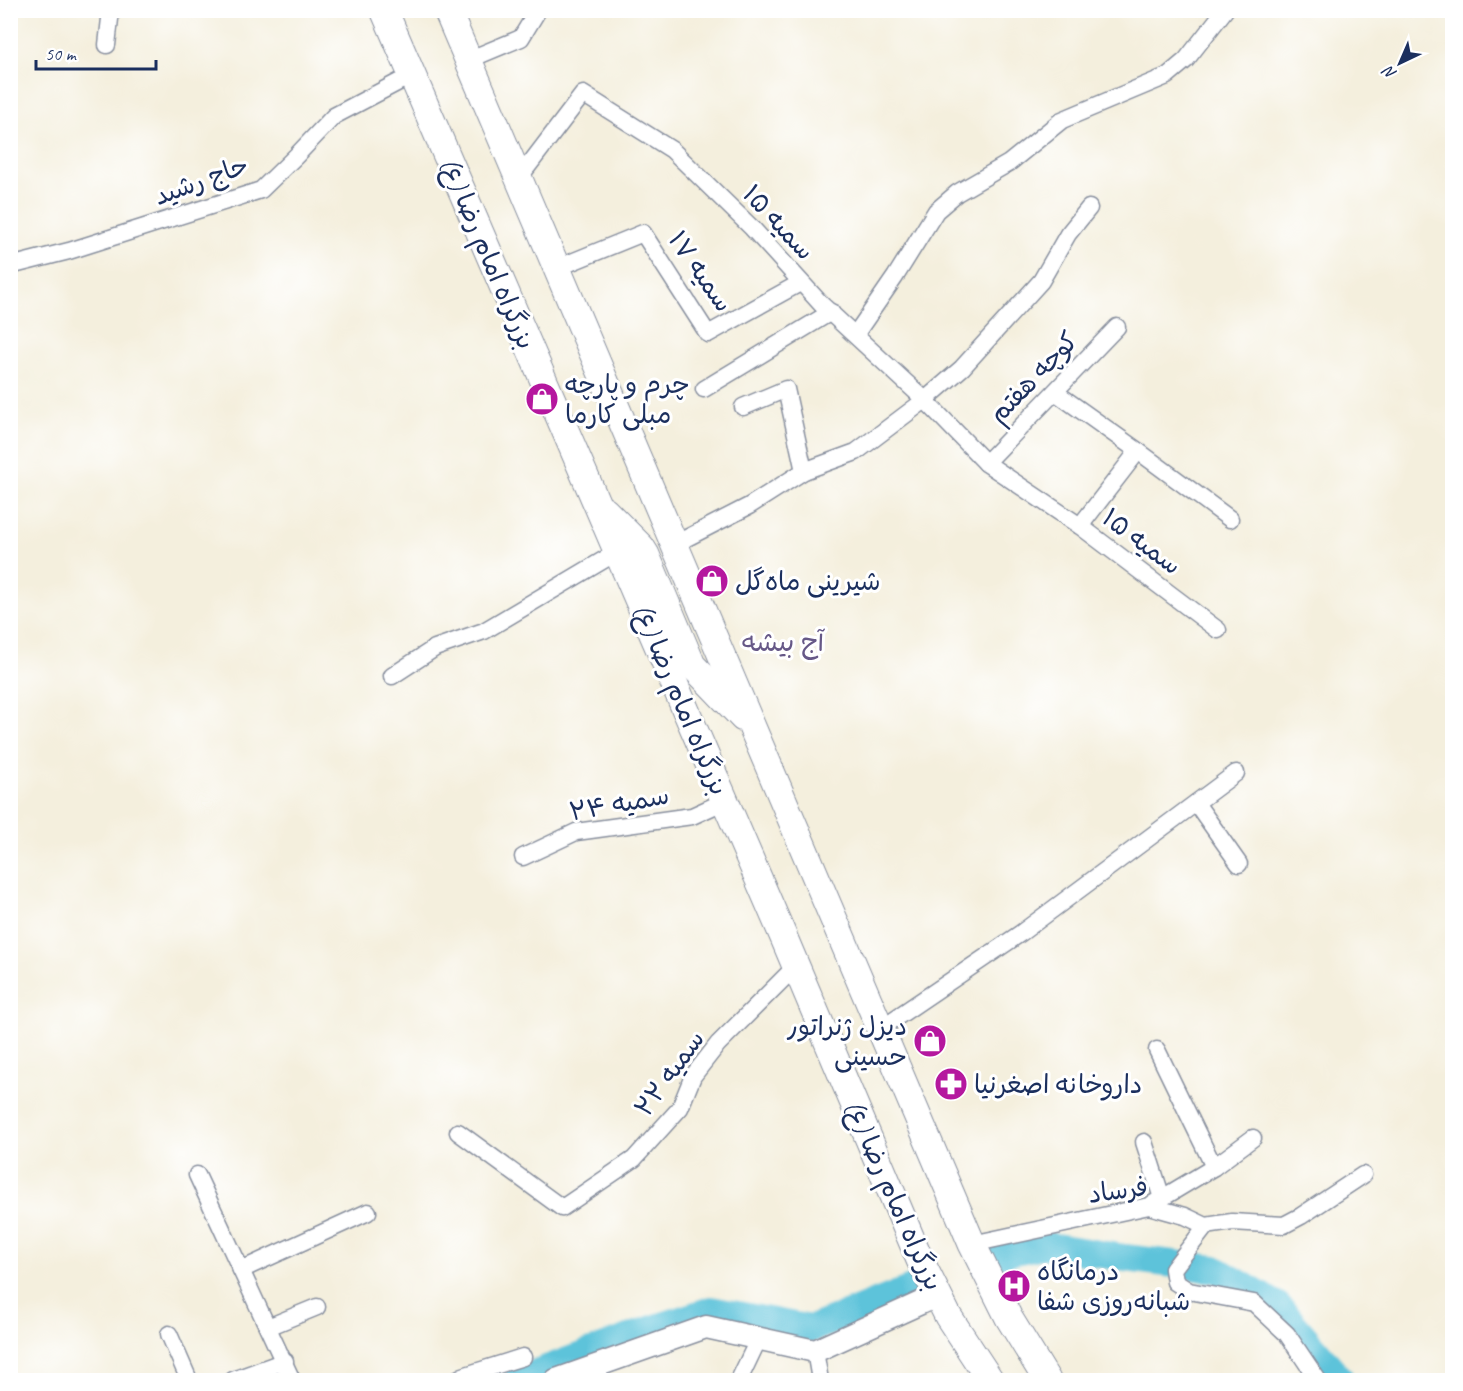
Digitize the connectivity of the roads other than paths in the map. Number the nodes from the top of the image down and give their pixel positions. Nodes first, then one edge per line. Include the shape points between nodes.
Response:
1 (111, 10) edge
2 (384, 10) edge
3 (447, 10) edge
4 (538, 10) edge
5 (1225, 10) edge
6 (107, 45) dead end
7 (468, 60) junction
8 (412, 75) junction
9 (519, 178) junction
10 (1089, 208) dead end
11 (10, 266) edge
12 (557, 268) junction
13 (800, 283) junction
14 (831, 312) junction
15 (1117, 327) dead end
16 (855, 335) junction
17 (704, 389) dead end
18 (1054, 392) junction
19 (925, 400) junction
20 (743, 407) dead end
21 (1138, 451) junction
22 (986, 463) junction
23 (804, 471) junction
24 (596, 502) junction
25 (1230, 519) dead end
26 (1080, 526) junction
27 (675, 544) junction
28 (617, 552) junction
29 (700, 603) junction
30 (659, 619) junction
31 (1218, 630) dead end
32 (392, 675) dead end
33 (754, 730) junction
34 (1236, 774) dead end
35 (725, 801) junction
36 (1196, 803) junction
37 (523, 857) dead end
38 (1239, 864) dead end
39 (796, 966) junction
40 (881, 1028) junction
41 (1157, 1050) dead end
42 (458, 1132) dead end
43 (1253, 1138) dead end
44 (1144, 1142) dead end
45 (1214, 1167) junction
46 (197, 1175) dead end
47 (1363, 1175) dead end
48 (1156, 1202) junction
49 (368, 1212) dead end
50 (1206, 1226) junction
51 (972, 1244) junction
52 (241, 1269) junction
53 (938, 1296) junction
54 (317, 1307) dead end
55 (268, 1327) junction
56 (169, 1334) dead end
57 (759, 1338) junction
58 (815, 1351) junction
59 (523, 1357) dead end
60 (285, 1361) junction
61 (592, 1374) edge
62 (189, 1380) edge
63 (233, 1380) edge
64 (292, 1380) edge
65 (456, 1380) edge
66 (556, 1380) edge
67 (739, 1380) edge
68 (820, 1380) edge
69 (990, 1380) edge
70 (1047, 1380) edge
71 (1318, 1380) edge

1 - 6 street
2 - 8 highway, بزرگراه امام رضا (ع)
3 - 7 highway, بزرگراه امام رضا (ع)
4 - 7 street via 521,38
5 - 16 street via 1186,60 1167,76 1062,120 1009,163 936,211
7 - 9 highway, بزرگراه امام رضا (ع)
8 - 11 street, حاج رشید via 334,116 261,190
8 - 24 highway, بزرگراه امام رضا (ع)
9 - 12 highway, بزرگراه امام رضا (ع)
9 - 13 street, سمیه ۱۵ via 583,94 672,150 752,228
10 - 19 street via 1068,234 1041,281 962,368
12 - 13 street, سمیه ۱۷ via 643,233 708,334
12 - 27 highway, بزرگراه امام رضا (ع)
13 - 14 street, سمیه ۱۵
14 - 16 street, سمیه ۱۵
14 - 17 street
15 - 18 street, کوچه هفتم
16 - 19 street, سمیه ۱۵
18 - 21 street
18 - 22 street, کوچه هفتم
19 - 22 street, سمیه ۱۵
19 - 23 street via 856,452
20 - 23 street via 786,389
21 - 25 street
21 - 26 street
22 - 26 street, سمیه ۱۵
23 - 27 street
24 - 28 highway, بزرگراه امام رضا (ع)
24 - 30 highway via 644,552
26 - 31 street, سمیه ۱۵
27 - 29 highway, بزرگراه امام رضا (ع)
28 - 30 highway, بزرگراه امام رضا (ع)
28 - 32 street via 484,631 435,648
29 - 30 highway
29 - 33 highway, بزرگراه امام رضا (ع)
30 - 33 highway via 694,668
30 - 35 highway, بزرگراه امام رضا (ع)
33 - 40 highway, بزرگراه امام رضا (ع)
34 - 36 street
35 - 37 street, سمیه ۲۴ via 692,816 576,832
35 - 39 highway, بزرگراه امام رضا (ع)
36 - 38 street
36 - 40 street via 1021,933
39 - 42 street, سمیه ۲۲ via 718,1044 693,1076 680,1108 634,1159 562,1208
39 - 53 highway, بزرگراه امام رضا (ع)
40 - 51 highway, بزرگراه امام رضا (ع)
41 - 45 street
43 - 45 street
44 - 48 street
45 - 48 street
46 - 52 street
47 - 50 street via 1284,1225 1232,1222
48 - 50 street, فرساد
48 - 51 street, فرساد
49 - 52 street
50 - 71 street via 1175,1264 1175,1282 1189,1291 1254,1303 1287,1334
51 - 70 highway, بزرگراه امام رضا (ع) via 1005,1312
52 - 55 street
53 - 58 main road
53 - 69 highway, بزرگراه امام رضا (ع)
54 - 55 street
55 - 60 street
56 - 62 street
57 - 58 main road
57 - 61 main road via 706,1327
57 - 67 street
58 - 68 street
59 - 65 street
60 - 63 street
60 - 64 street
61 - 66 main road

